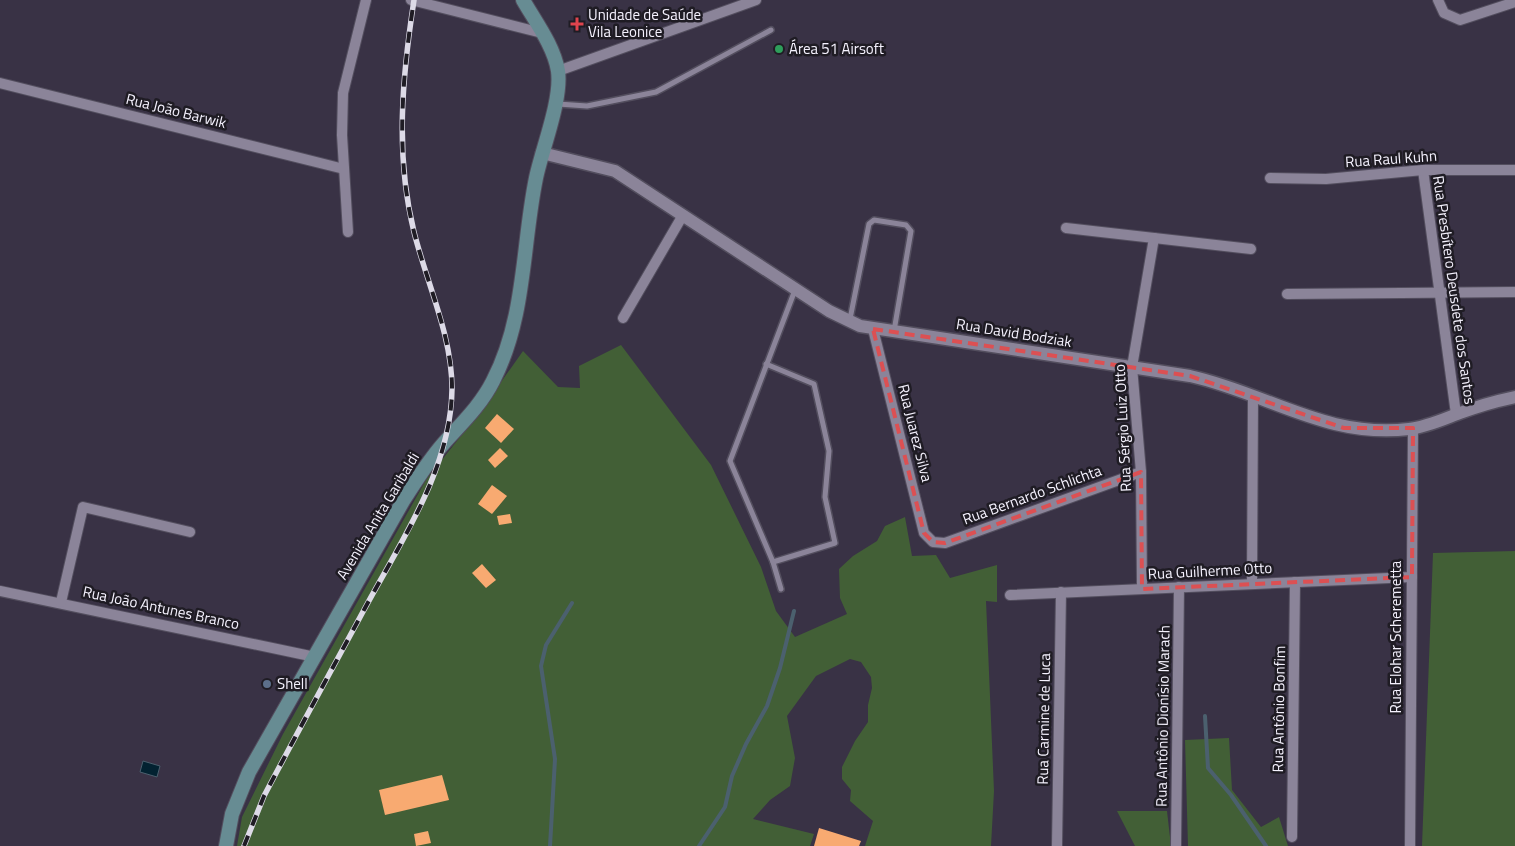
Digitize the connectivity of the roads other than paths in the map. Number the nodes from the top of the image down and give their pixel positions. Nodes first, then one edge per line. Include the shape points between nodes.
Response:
1 (366, 0) edge
2 (411, 0) edge
3 (523, 0) edge
4 (756, 0) edge
5 (1438, 0) edge
6 (1515, 2) edge
7 (770, 30) dead end
8 (542, 33) junction
9 (558, 71) junction
10 (0, 82) edge
11 (554, 104) junction
12 (542, 153) junction
13 (344, 169) junction
14 (1423, 170) junction
15 (1515, 170) edge
16 (1270, 178) dead end
17 (683, 215) junction
18 (1066, 228) dead end
19 (348, 232) dead end
20 (1154, 238) junction
21 (1251, 249) dead end
22 (796, 290) junction
23 (1440, 292) junction
24 (1515, 292) edge
25 (1287, 294) dead end
26 (623, 318) dead end
27 (850, 322) junction
28 (873, 328) junction
29 (894, 332) junction
30 (766, 364) junction
31 (1132, 367) junction
32 (1253, 396) junction
33 (1515, 397) edge
34 (1456, 414) junction
35 (1412, 428) junction
36 (1141, 472) junction
37 (190, 532) dead end
38 (933, 542) joint
39 (773, 562) junction
40 (1412, 577) junction
41 (1295, 582) junction
42 (1252, 584) junction
43 (1179, 587) junction
44 (781, 589) dead end
45 (1142, 589) junction
46 (0, 591) edge
47 (1061, 592) junction
48 (1010, 595) dead end
49 (61, 602) junction
50 (315, 658) junction
51 (1292, 837) dead end
52 (1176, 845) edge
53 (226, 846) edge
54 (1057, 846) edge
55 (1410, 846) edge

1 - 13 street via 343,93
2 - 8 street
3 - 8 main road, Avenida Anita Garibaldi
4 - 9 street
5 - 6 street via 1444,13 1460,20
7 - 11 lane via 656,92 587,106
8 - 9 main road, Avenida Anita Garibaldi
9 - 11 main road, Avenida Anita Garibaldi
10 - 13 street, Rua João Barwik
11 - 12 main road, Avenida Anita Garibaldi
12 - 17 street, Rua David Bodziak via 615,171
12 - 50 main road, Avenida Anita Garibaldi via 518,304 509,342 494,379 477,406 418,477
13 - 19 street
14 - 15 street, Rua Raul Kuhn
14 - 16 street, Rua Raul Kuhn via 1326,179
14 - 23 street, Rua Presbítero Deusdete dos Santos
17 - 22 street, Rua David Bodziak
17 - 26 street
18 - 20 street
20 - 21 street
20 - 31 street, Rua Sérgio Luiz Otto
22 - 27 street, Rua David Bodziak
22 - 30 lane
23 - 24 street
23 - 25 street
23 - 34 street, Rua Presbítero Deusdete dos Santos
27 - 28 street, Rua David Bodziak
27 - 29 lane via 869,224 874,220 906,225 911,231
28 - 29 street, Rua David Bodziak
28 - 38 street, Rua Juarez Silva via 924,533
29 - 31 street, Rua David Bodziak
30 - 39 lane via 730,461
30 - 39 lane via 814,384 829,451 825,497 835,543
31 - 32 street, Rua David Bodziak via 1206,380
31 - 36 street, Rua Sérgio Luiz Otto
32 - 35 street, Rua David Bodziak via 1344,428 1384,431
32 - 42 street
33 - 34 street, Rua David Bodziak
34 - 35 street, Rua David Bodziak
35 - 40 street, Rua Elohar Scheremetta
36 - 38 street, Rua Bernardo Schlichta via 946,542
36 - 45 street, Rua Sérgio Luiz Otto
37 - 49 street via 83,507
39 - 44 lane
40 - 41 street, Rua Guilherme Otto
40 - 55 street, Rua Elohar Scheremetta
41 - 42 street, Rua Guilherme Otto
41 - 51 street, Rua Antônio Bonfim
42 - 43 street, Rua Guilherme Otto
43 - 45 street, Rua Guilherme Otto
43 - 52 street, Rua Antônio Dionísio Marach
45 - 47 street, Rua Guilherme Otto
46 - 49 street, Rua João Antunes Branco
47 - 48 street, Rua Guilherme Otto
47 - 54 street, Rua Carmine de Luca
49 - 50 street, Rua João Antunes Branco
50 - 53 main road, Avenida Anita Garibaldi via 242,788 232,814

